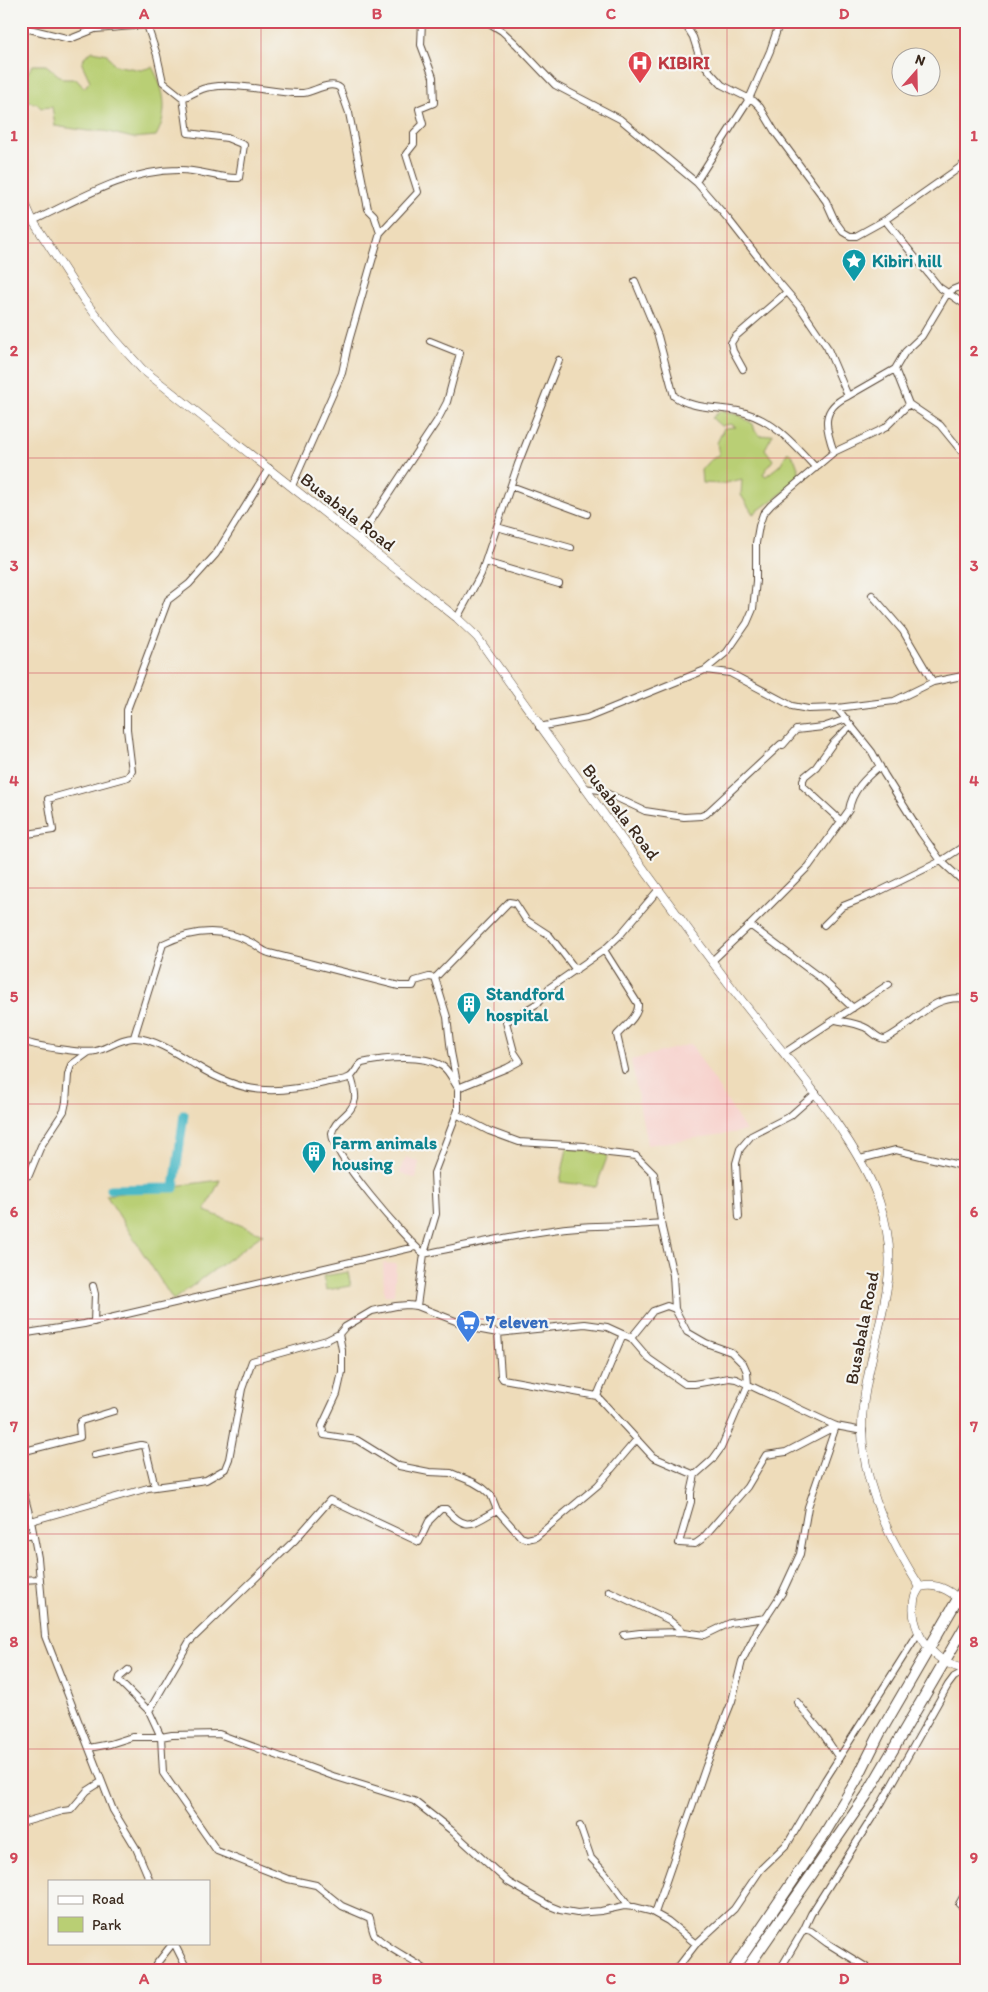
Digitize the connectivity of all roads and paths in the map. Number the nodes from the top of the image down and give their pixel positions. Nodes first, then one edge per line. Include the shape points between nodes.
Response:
1 (422, 21) edge
2 (486, 21) edge
3 (683, 21) edge
4 (780, 21) edge
5 (149, 23) edge
6 (21, 27) edge
7 (183, 98) junction
8 (749, 99) junction
9 (967, 161) edge
10 (696, 182) junction
11 (21, 194) edge
12 (885, 220) junction
13 (33, 221) junction
14 (380, 233) junction
15 (635, 280) dead end
16 (967, 284) edge
17 (787, 292) junction
18 (948, 294) junction
19 (967, 306) edge
20 (430, 341) dead end
21 (559, 360) dead end
22 (743, 369) dead end
23 (895, 369) junction
24 (848, 396) junction
25 (908, 404) junction
26 (834, 452) junction
27 (967, 458) edge
28 (269, 468) junction
29 (816, 468) junction
30 (292, 486) junction
31 (511, 486) junction
32 (587, 514) dead end
33 (497, 527) junction
34 (359, 539) junction
35 (571, 548) dead end
36 (485, 562) junction
37 (559, 584) dead end
38 (872, 595) dead end
39 (456, 618) junction
40 (705, 670) junction
41 (967, 675) edge
42 (933, 682) junction
43 (837, 708) junction
44 (849, 722) junction
45 (539, 727) junction
46 (880, 766) junction
47 (583, 788) junction
48 (841, 821) junction
49 (21, 835) edge
50 (967, 844) edge
51 (942, 861) junction
52 (967, 885) edge
53 (659, 888) junction
54 (824, 924) dead end
55 (750, 926) junction
56 (604, 950) junction
57 (712, 961) junction
58 (576, 970) junction
59 (434, 978) junction
60 (888, 984) dead end
61 (967, 998) edge
62 (853, 1008) junction
63 (836, 1020) junction
64 (134, 1037) junction
65 (21, 1040) edge
66 (90, 1052) junction
67 (784, 1053) junction
68 (625, 1070) dead end
69 (351, 1077) junction
70 (458, 1088) junction
71 (816, 1093) junction
72 (458, 1114) junction
73 (860, 1159) junction
74 (967, 1167) edge
75 (21, 1179) edge
76 (739, 1217) dead end
77 (661, 1223) junction
78 (414, 1247) junction
79 (424, 1254) junction
80 (92, 1286) dead end
81 (417, 1306) junction
82 (675, 1309) junction
83 (94, 1322) junction
84 (498, 1333) junction
85 (21, 1334) edge
86 (339, 1334) junction
87 (623, 1334) junction
88 (631, 1338) junction
89 (748, 1385) junction
90 (597, 1396) junction
91 (114, 1411) dead end
92 (836, 1426) junction
93 (863, 1431) junction
94 (637, 1439) junction
95 (21, 1452) edge
96 (94, 1455) dead end
97 (695, 1476) junction
98 (21, 1482) edge
99 (155, 1487) junction
100 (497, 1510) junction
101 (31, 1520) junction
102 (32, 1534) junction
103 (21, 1537) edge
104 (40, 1579) junction
105 (21, 1580) edge
106 (967, 1582) edge
107 (920, 1587) junction
108 (608, 1591) dead end
109 (958, 1597) junction
110 (967, 1606) edge
111 (766, 1618) junction
112 (967, 1623) edge
113 (684, 1632) junction
114 (919, 1632) junction
115 (624, 1635) dead end
116 (929, 1648) junction
117 (945, 1661) junction
118 (128, 1670) dead end
119 (967, 1670) edge
120 (797, 1702) dead end
121 (149, 1711) junction
122 (161, 1737) junction
123 (89, 1748) junction
124 (839, 1758) junction
125 (102, 1782) junction
126 (21, 1823) edge
127 (580, 1826) dead end
128 (150, 1880) edge
129 (967, 1890) edge
130 (629, 1906) junction
131 (967, 1910) edge
132 (655, 1913) junction
133 (804, 1929) junction
134 (172, 1944) edge
135 (174, 1944) edge
136 (696, 1944) junction
137 (151, 1971) edge
138 (188, 1971) edge
139 (428, 1971) edge
140 (675, 1971) edge
141 (732, 1971) edge
142 (745, 1971) edge
143 (779, 1971) edge
144 (868, 1971) edge

1 - 14 street via 421,45 432,77 434,104 419,109 422,124 414,133 414,144 406,154 418,192
2 - 10 street via 502,31 556,86 620,119
3 - 8 street via 700,59 711,73 722,85
4 - 8 street
5 - 6 street via 95,29 70,38
5 - 7 street via 163,82
7 - 13 street via 188,133 227,138 244,144 239,178 178,170 142,173
7 - 14 street via 212,87 305,93 331,86 340,88 349,114 368,209 374,215
8 - 10 street
8 - 12 street via 760,107 812,180 843,232 856,236
9 - 12 street
10 - 17 street
11 - 13 street, Busabala Road
12 - 18 street
13 - 28 street, Busabala Road via 84,300 142,369
14 - 30 street via 342,374
15 - 29 street via 658,336 674,396 691,403 757,417 780,431
16 - 18 street
17 - 22 street via 731,343
17 - 24 street via 827,347
18 - 19 street
18 - 23 street via 922,336 905,352
20 - 34 street via 460,353 447,402
21 - 31 street
23 - 24 street
23 - 25 street
24 - 26 street via 834,405 826,418
25 - 26 street via 885,428
25 - 27 street via 940,424
26 - 29 street
28 - 30 street, Busabala Road
28 - 49 street via 216,554 189,584 168,600 128,710 130,775 48,799 53,830
29 - 40 street via 763,514 756,543 756,588 750,618 734,644
30 - 34 street, Busabala Road
31 - 32 street
31 - 33 street
33 - 35 street
33 - 36 street
34 - 39 street, Busabala Road
36 - 37 street
36 - 39 street
38 - 42 street via 904,631
39 - 45 street, Busabala Road via 477,637
40 - 43 street via 742,678 792,706
40 - 45 street via 587,718
41 - 42 street
42 - 43 street via 894,701
43 - 44 street
44 - 46 street
44 - 47 street via 796,730 701,816 684,817 645,811 600,790
44 - 48 street via 803,780 803,786
45 - 47 street, Busabala Road
46 - 48 street via 866,777
46 - 51 street
47 - 53 street, Busabala Road
48 - 55 street via 809,866
50 - 51 street
51 - 52 street
51 - 54 street via 843,906
53 - 56 street
53 - 57 street, Busabala Road
55 - 57 street
55 - 62 street via 823,980
56 - 58 street
56 - 68 street via 639,1008 617,1035
57 - 67 street, Busabala Road
58 - 59 street via 549,935 526,920 514,903 509,902
58 - 70 street via 549,988 538,1003 506,1022 514,1052 520,1061
59 - 64 street via 422,979 413,986 400,986 268,953 229,933 220,931 181,936 163,944
59 - 70 street via 447,1018
60 - 62 street
61 - 63 street via 948,998 934,1003 885,1039 878,1038 868,1028
62 - 63 street
63 - 67 street
64 - 66 street
64 - 69 street via 178,1053 216,1076 256,1090 275,1092
65 - 66 street
66 - 75 street via 71,1065 64,1111 41,1146 29,1175
67 - 71 street, Busabala Road
69 - 70 street via 362,1062 406,1058 441,1065
69 - 78 street via 355,1100 352,1110 333,1130 333,1139 374,1200
70 - 72 street
71 - 73 street, Busabala Road
71 - 76 street via 790,1116 751,1136 740,1149 736,1163
72 - 77 street via 489,1131 519,1142 585,1146 636,1156 654,1174
72 - 79 street via 434,1173 436,1214
73 - 74 street via 896,1150
73 - 93 street, Busabala Road via 879,1201 889,1257 888,1284 866,1383
77 - 79 street via 558,1229
77 - 82 street via 672,1275
78 - 79 street
78 - 83 street
79 - 81 street
80 - 83 street via 96,1294
81 - 84 street via 452,1321
81 - 86 street via 372,1311
82 - 88 street via 662,1306 654,1311
82 - 89 street via 687,1332 731,1352 739,1359 747,1372
83 - 85 street
84 - 87 street via 585,1324 607,1327
84 - 90 street via 501,1376 504,1379
86 - 99 street via 252,1361 242,1389 224,1469 206,1480
86 - 100 street via 342,1372 337,1394 322,1426 324,1435 354,1439 400,1466 451,1473 484,1488
87 - 88 street
87 - 90 street
88 - 89 street via 649,1359 685,1384 729,1378
89 - 92 street
89 - 97 street via 719,1452
90 - 94 street
91 - 95 street via 81,1421 80,1437
92 - 93 street
92 - 97 street via 786,1452 766,1455 747,1487 702,1539 695,1544 679,1543
92 - 111 street via 808,1507 800,1554
93 - 107 street, Busabala Road via 867,1466 881,1516
94 - 97 street via 659,1460
94 - 100 street via 598,1485 536,1537 521,1537
96 - 99 street via 145,1446
98 - 101 street
99 - 101 street
100 - 121 street via 472,1525 461,1523 446,1509 441,1509 429,1521 419,1542 330,1500 295,1540 188,1642
101 - 102 street
102 - 103 street
102 - 104 street
104 - 105 street
104 - 123 street via 45,1636
106 - 109 highway
107 - 109 street via 931,1584
107 - 114 street via 914,1599 913,1614
108 - 113 street via 674,1623
109 - 110 street
109 - 116 highway
111 - 113 street via 730,1623 705,1635
111 - 132 street via 742,1661 732,1702
112 - 117 highway
113 - 115 street
114 - 116 street
114 - 124 street
116 - 117 street
116 - 141 highway via 827,1830
117 - 119 street
117 - 142 highway via 866,1796
118 - 121 street via 119,1680
119 - 133 street via 954,1677 948,1685 882,1802
120 - 124 street
121 - 122 street
122 - 123 street via 132,1736
122 - 130 street via 219,1734 333,1776 414,1801 508,1882 560,1910 588,1913
122 - 139 street via 164,1773 217,1851 316,1885 342,1906 370,1918 374,1934 386,1945
123 - 125 street
124 - 136 street via 788,1843 762,1869 734,1909
125 - 126 street via 87,1791 71,1810
125 - 128 street
127 - 130 street via 591,1858
129 - 131 street via 959,1904
130 - 132 street
132 - 136 street
133 - 143 street
133 - 144 street via 866,1966
134 - 137 street
135 - 138 street
136 - 140 street

